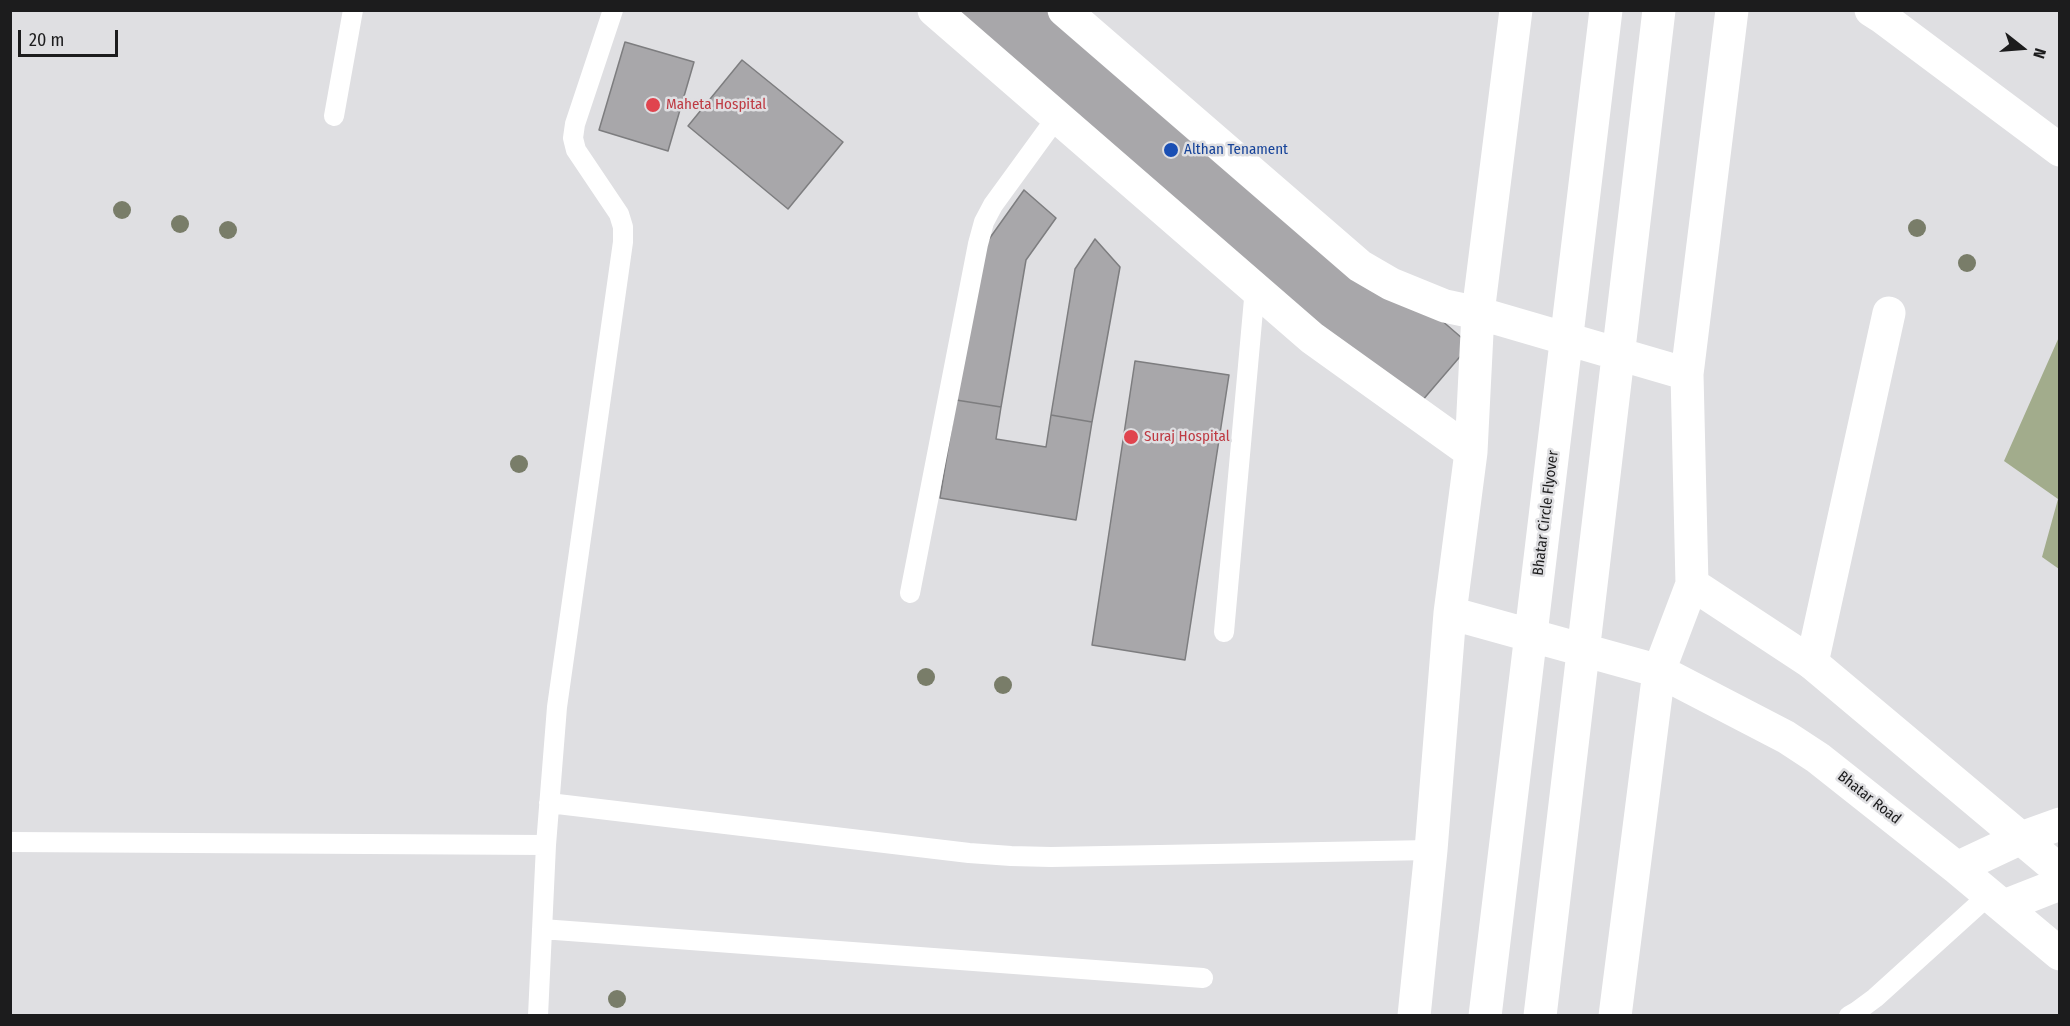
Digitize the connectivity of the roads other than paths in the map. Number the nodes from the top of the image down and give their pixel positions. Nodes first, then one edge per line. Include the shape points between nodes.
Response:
1 (353, 10) edge
2 (613, 10) edge
3 (934, 10) edge
4 (1064, 10) edge
5 (1516, 10) edge
6 (1606, 10) edge
7 (1659, 10) edge
8 (1732, 10) edge
9 (1870, 10) edge
10 (334, 116) dead end
11 (1057, 117) junction
12 (2060, 150) edge
13 (1255, 288) junction
14 (1478, 313) junction
15 (1889, 313) dead end
16 (1686, 374) junction
17 (1471, 452) junction
18 (1692, 584) junction
19 (910, 593) dead end
20 (1450, 613) junction
21 (1224, 632) dead end
22 (1812, 663) junction
23 (1659, 671) junction
24 (549, 803) junction
25 (2060, 824) edge
26 (2021, 838) junction
27 (10, 842) edge
28 (546, 845) junction
29 (1431, 850) junction
30 (1957, 868) junction
31 (2060, 871) edge
32 (2060, 884) edge
33 (1997, 900) junction
34 (542, 928) junction
35 (2060, 954) edge
36 (1203, 978) dead end
37 (538, 1016) edge
38 (1414, 1016) edge
39 (1485, 1016) edge
40 (1540, 1016) edge
41 (1616, 1016) edge
42 (1849, 1016) edge

1 - 10 lane
2 - 24 lane via 573,138 576,150 619,214 623,242 559,697
3 - 11 main road
4 - 14 main road via 1360,266 1418,296
5 - 14 main road
6 - 39 main road, Bhatar Circle Flyover
7 - 40 main road
8 - 16 main road
9 - 12 main road
11 - 13 main road
11 - 19 lane via 993,205 981,233
13 - 17 main road via 1312,338
13 - 21 lane
14 - 16 main road
14 - 17 main road
15 - 22 main road
16 - 18 main road
17 - 20 main road
18 - 22 main road
18 - 23 main road
20 - 23 main road, Bhatar Road
20 - 29 main road
22 - 26 main road
23 - 30 main road, Bhatar Road via 1786,737 1818,758
23 - 41 main road
24 - 28 lane
24 - 29 lane via 1011,856
25 - 26 main road
26 - 30 main road
26 - 31 main road
27 - 28 lane
28 - 34 lane
29 - 38 main road
30 - 33 main road, Bhatar Road
32 - 33 main road
33 - 35 main road, Bhatar Road
33 - 42 lane
34 - 36 lane
34 - 37 lane

